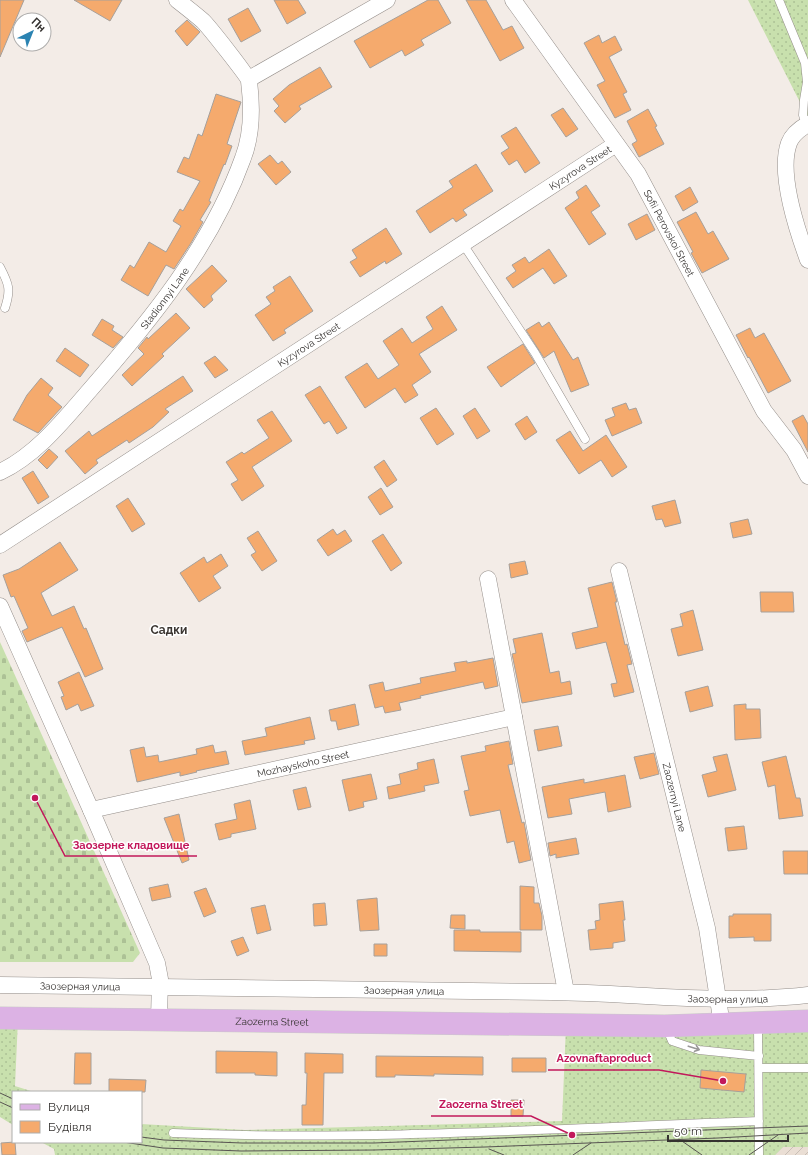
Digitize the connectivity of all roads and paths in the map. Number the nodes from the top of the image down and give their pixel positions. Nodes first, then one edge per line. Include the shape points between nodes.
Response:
1 (177, 0) edge
2 (387, 0) edge
3 (513, 0) edge
4 (779, 0) edge
5 (249, 79) junction
6 (807, 124) edge
7 (616, 144) junction
8 (463, 244) junction
9 (808, 260) edge
10 (0, 266) edge
11 (5, 308) dead end
12 (585, 439) dead end
13 (0, 472) edge
14 (808, 476) edge
15 (0, 545) edge
16 (619, 571) dead end
17 (488, 580) dead end
18 (0, 606) edge
19 (514, 718) junction
20 (91, 810) junction
21 (0, 985) edge
22 (160, 987) junction
23 (566, 992) junction
24 (808, 995) edge
25 (719, 998) junction
26 (0, 1018) edge
27 (159, 1020) junction
28 (808, 1021) edge
29 (758, 1022) junction
30 (722, 1025) junction
31 (665, 1026) junction
32 (759, 1056) junction
33 (759, 1068) junction
34 (808, 1068) edge
35 (759, 1121) junction
36 (173, 1133) dead end
37 (759, 1155) edge

1 - 5 street via 204,22
2 - 5 street
3 - 7 street, Sofii Perovskoi Street
4 - 6 lane via 805,63 807,82 803,115
5 - 13 street, Stadionnyi Lane via 251,120 244,157 223,205 198,250 174,287 113,364 53,432 30,453
6 - 9 street via 789,142 785,164 798,232
7 - 8 street, Kyzyrova Street
7 - 14 street, Sofii Perovskoi Street via 638,174 764,411 794,450
8 - 12 lane via 535,353
8 - 15 street, Kyzyrova Street
10 - 11 lane via 8,281 9,294
16 - 25 street, Zaozernyi Lane via 707,928
17 - 19 street
18 - 20 street
19 - 20 street, Mozhayskoho Street
19 - 23 street
20 - 22 street via 157,963
21 - 22 street, Заозерная улица
22 - 23 street, Заозерная улица
22 - 27 street
23 - 25 street, Заозерная улица
24 - 25 street, Заозерная улица via 789,998
25 - 30 street, Zaozernyi Lane
26 - 27 main road, Zaozerna Street
27 - 31 main road, Zaozerna Street
28 - 29 main road, Zaozerna Street
29 - 30 main road, Zaozerna Street
29 - 32 lane
30 - 31 main road, Zaozerna Street
31 -> 32 lane via 672,1041 699,1050
32 - 33 lane
33 - 34 lane
33 - 35 lane
35 - 36 lane via 374,1136
35 - 37 lane

